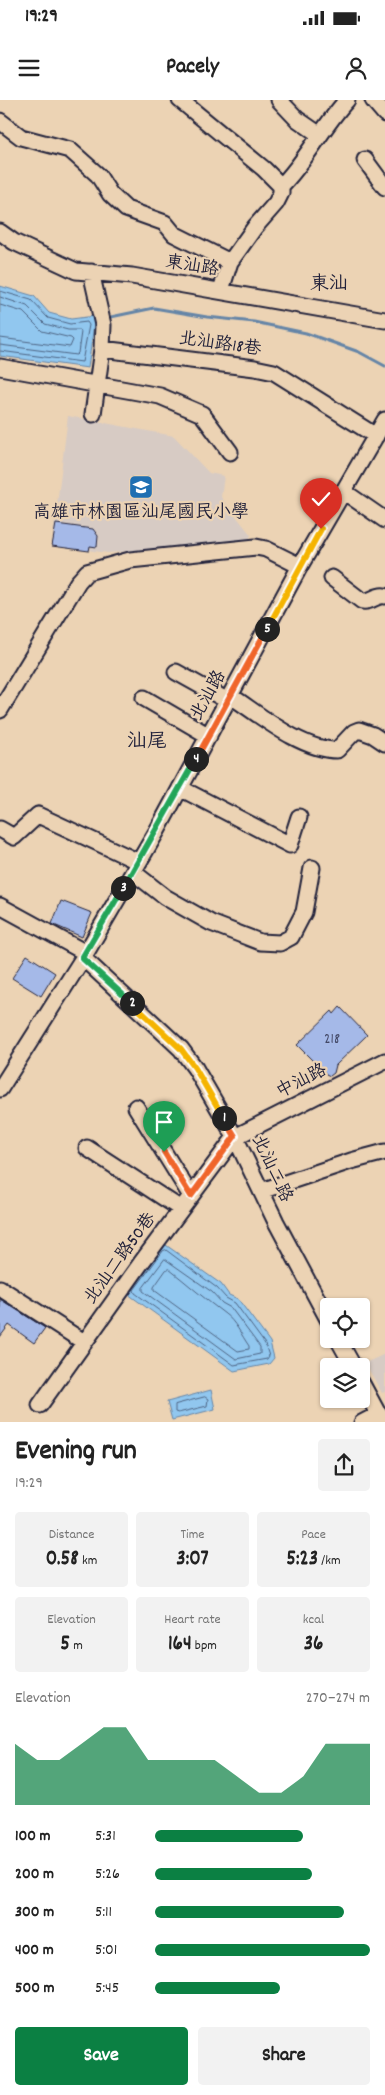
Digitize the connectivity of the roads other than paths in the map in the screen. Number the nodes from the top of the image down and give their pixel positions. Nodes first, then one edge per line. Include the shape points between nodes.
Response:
1 (180, 100) edge
2 (279, 100) edge
3 (347, 100) edge
4 (373, 100) edge
5 (385, 114) edge
6 (0, 121) edge
7 (320, 135) junction
8 (364, 160) dead end
9 (281, 186) junction
10 (385, 187) edge
11 (0, 232) edge
12 (230, 262) junction
13 (91, 272) junction
14 (221, 290) junction
15 (385, 320) edge
16 (102, 349) junction
17 (0, 367) edge
18 (97, 384) junction
19 (93, 414) dead end
20 (385, 420) edge
21 (376, 436) junction
22 (230, 452) dead end
23 (343, 491) junction
24 (385, 520) edge
25 (300, 566) junction
26 (332, 578) dead end
27 (385, 596) edge
28 (176, 672) dead end
29 (144, 698) dead end
30 (229, 699) junction
31 (0, 710) edge
32 (209, 736) junction
33 (385, 743) edge
34 (180, 788) junction
35 (299, 816) dead end
36 (0, 829) edge
37 (136, 867) junction
38 (312, 868) dead end
39 (0, 906) edge
40 (84, 956) junction
41 (385, 1061) edge
42 (0, 1089) edge
43 (136, 1107) dead end
44 (235, 1136) junction
45 (87, 1148) dead end
46 (385, 1152) edge
47 (261, 1191) junction
48 (191, 1196) junction
49 (181, 1209) junction
50 (0, 1288) edge
51 (320, 1304) edge
52 (84, 1342) junction
53 (370, 1398) edge
54 (40, 1405) dead end
55 (381, 1418) edge
56 (362, 1422) edge

1 - 9 street
2 - 7 street
3 - 7 street
4 - 5 street
6 - 12 street via 21,137 70,150 98,175 110,194 126,209 165,223 174,234
7 - 9 street
8 - 10 street
9 - 12 street via 282,193 276,204
11 - 13 street, 東汕路 via 14,242 76,271
12 - 14 street
13 - 14 street, 東汕路
13 - 16 street via 101,309
14 - 15 street, 東汕路
16 - 18 street
16 - 21 street, 北汕路18巷 via 274,372
17 - 18 street
18 - 19 street
18 - 22 street via 160,396 202,414
20 - 21 street, 北汕路
21 - 23 street, 北汕路
23 - 24 street
23 - 25 street, 北汕路
25 - 30 street, 北汕路
25 - 31 street via 256,547 130,560 87,572
26 - 27 street via 362,600
28 - 30 street
29 - 32 street
30 - 32 street, 北汕路
30 - 33 street via 298,739 328,750 336,750 359,730
32 - 34 street, 北汕路
34 - 35 street via 290,845
34 - 37 street, 北汕路
36 - 37 street via 14,837 38,815
37 - 38 street via 165,898 211,923 260,942 280,942 291,937 304,912
37 - 40 street, 北汕路
39 - 40 street, 北汕二路
40 - 42 street, 北汕路
40 - 44 street, 北汕二路 via 181,1049
41 - 44 street, 中汕路
43 - 48 street
44 - 47 street, 北汕二路
44 - 48 street, 北汕二路50巷
45 - 49 street
46 - 47 street
47 - 51 street, 北汕二路
48 - 49 street, 北汕二路50巷
49 - 52 street, 北汕二路50巷
50 - 52 street
52 - 54 street, 北汕二路50巷
53 - 55 street
55 - 56 street

